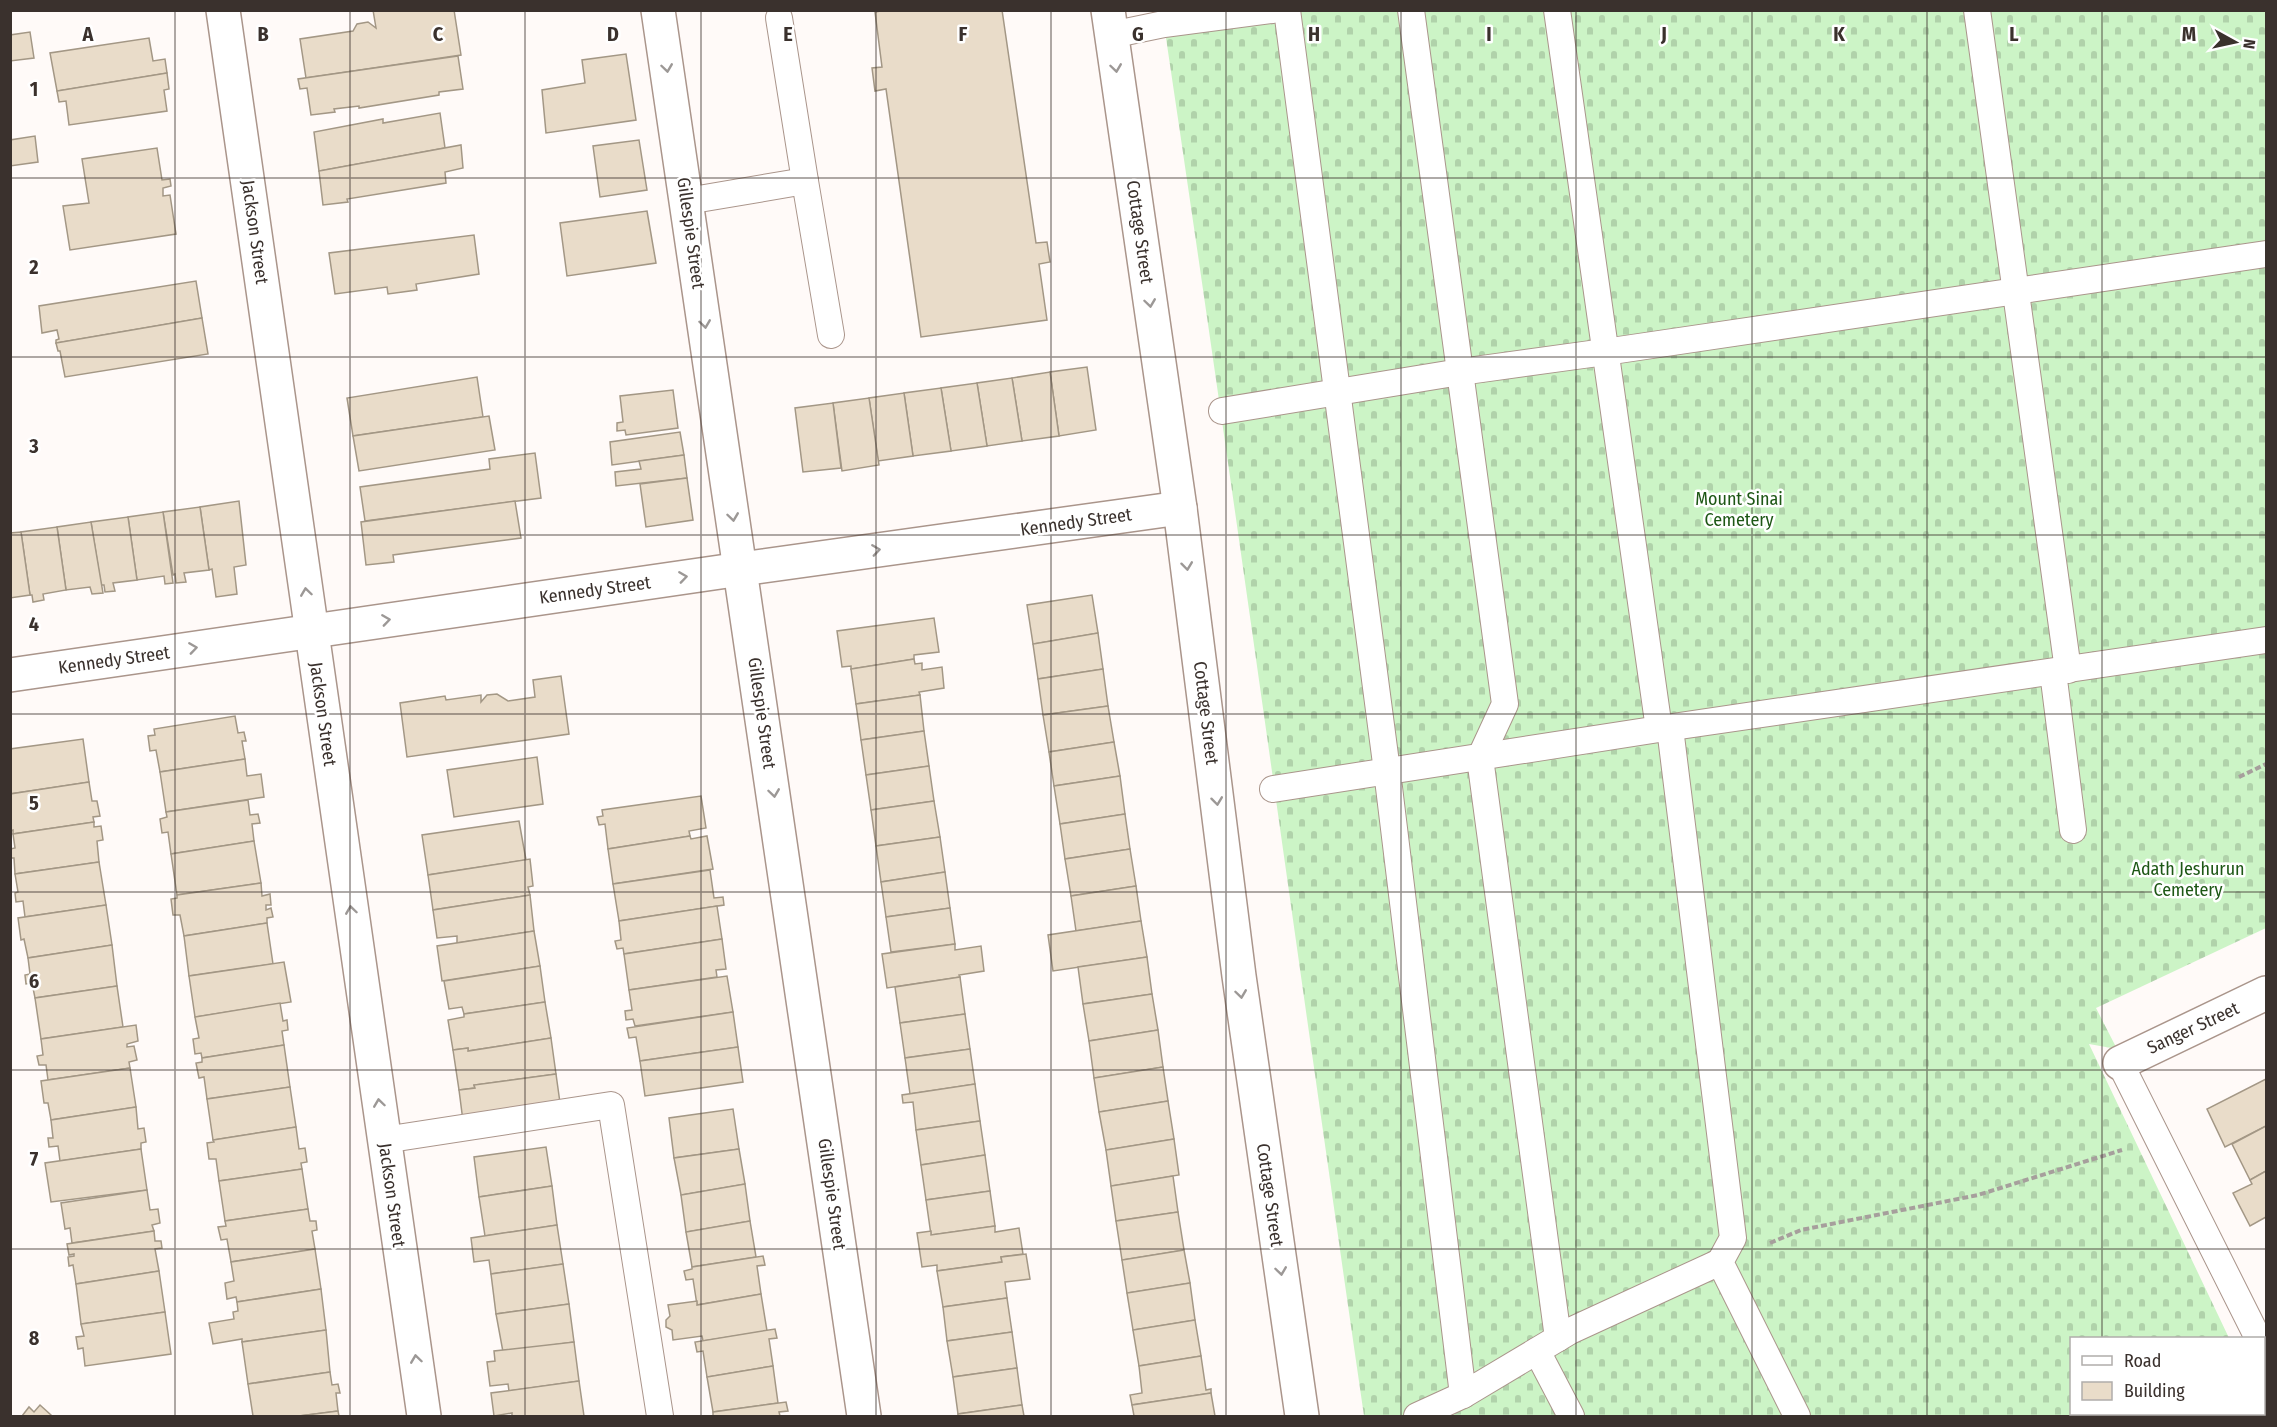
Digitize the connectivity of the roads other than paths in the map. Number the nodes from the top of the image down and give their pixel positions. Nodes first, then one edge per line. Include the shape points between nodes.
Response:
1 (223, 10) edge
2 (658, 10) edge
3 (1272, 10) edge
4 (1287, 10) edge
5 (1411, 10) edge
6 (1557, 10) edge
7 (1977, 10) edge
8 (779, 18) dead end
9 (1109, 22) edge
10 (805, 181) junction
11 (687, 201) junction
12 (2266, 255) edge
13 (2016, 290) junction
14 (831, 335) dead end
15 (1605, 352) junction
16 (1460, 372) junction
17 (1337, 392) junction
18 (1222, 411) dead end
19 (1180, 508) junction
20 (741, 568) junction
21 (312, 631) junction
22 (2266, 640) edge
23 (2060, 671) junction
24 (10, 675) edge
25 (1664, 729) junction
26 (1480, 758) junction
27 (1387, 771) junction
28 (1273, 789) dead end
29 (2073, 830) dead end
30 (2266, 993) edge
31 (2120, 1063) joint
32 (384, 1140) junction
33 (1720, 1262) junction
34 (2257, 1337) edge
35 (1547, 1344) junction
36 (1463, 1395) junction
37 (424, 1416) edge
38 (660, 1416) edge
39 (864, 1416) edge
40 (1302, 1416) edge
41 (1417, 1416) edge
42 (1571, 1416) edge
43 (1797, 1416) edge

21 -> 1 street, Jackson Street
2 -> 11 street, Gillespie Street
3 - 9 lane via 1164,24
4 - 17 lane
5 - 16 lane
6 - 15 lane
7 - 13 lane
8 - 10 lane
9 -> 19 street, Cottage Street
10 - 11 lane
10 - 14 lane
11 -> 20 street, Gillespie Street
12 - 13 lane
13 - 15 lane
13 - 23 lane
15 - 16 lane
15 - 25 lane
16 - 17 lane
16 - 26 lane via 1505,704
17 - 18 lane
17 - 27 lane
20 -> 19 street, Kennedy Street
19 -> 40 street, Cottage Street via 1239,976
21 -> 20 street, Kennedy Street
20 -> 39 street, Gillespie Street
24 -> 21 street, Kennedy Street
32 -> 21 street, Jackson Street
22 - 23 lane
23 - 25 lane
23 - 29 lane
25 - 26 lane
25 - 33 lane via 1733,1238
26 - 27 lane
26 - 35 lane
27 - 28 lane
27 - 36 lane
30 - 31 street, Sanger Street
31 - 34 lane
37 -> 32 street, Jackson Street
32 - 38 lane via 611,1105
33 - 35 lane
33 - 43 lane
35 - 36 lane
35 - 42 lane
36 - 41 lane

